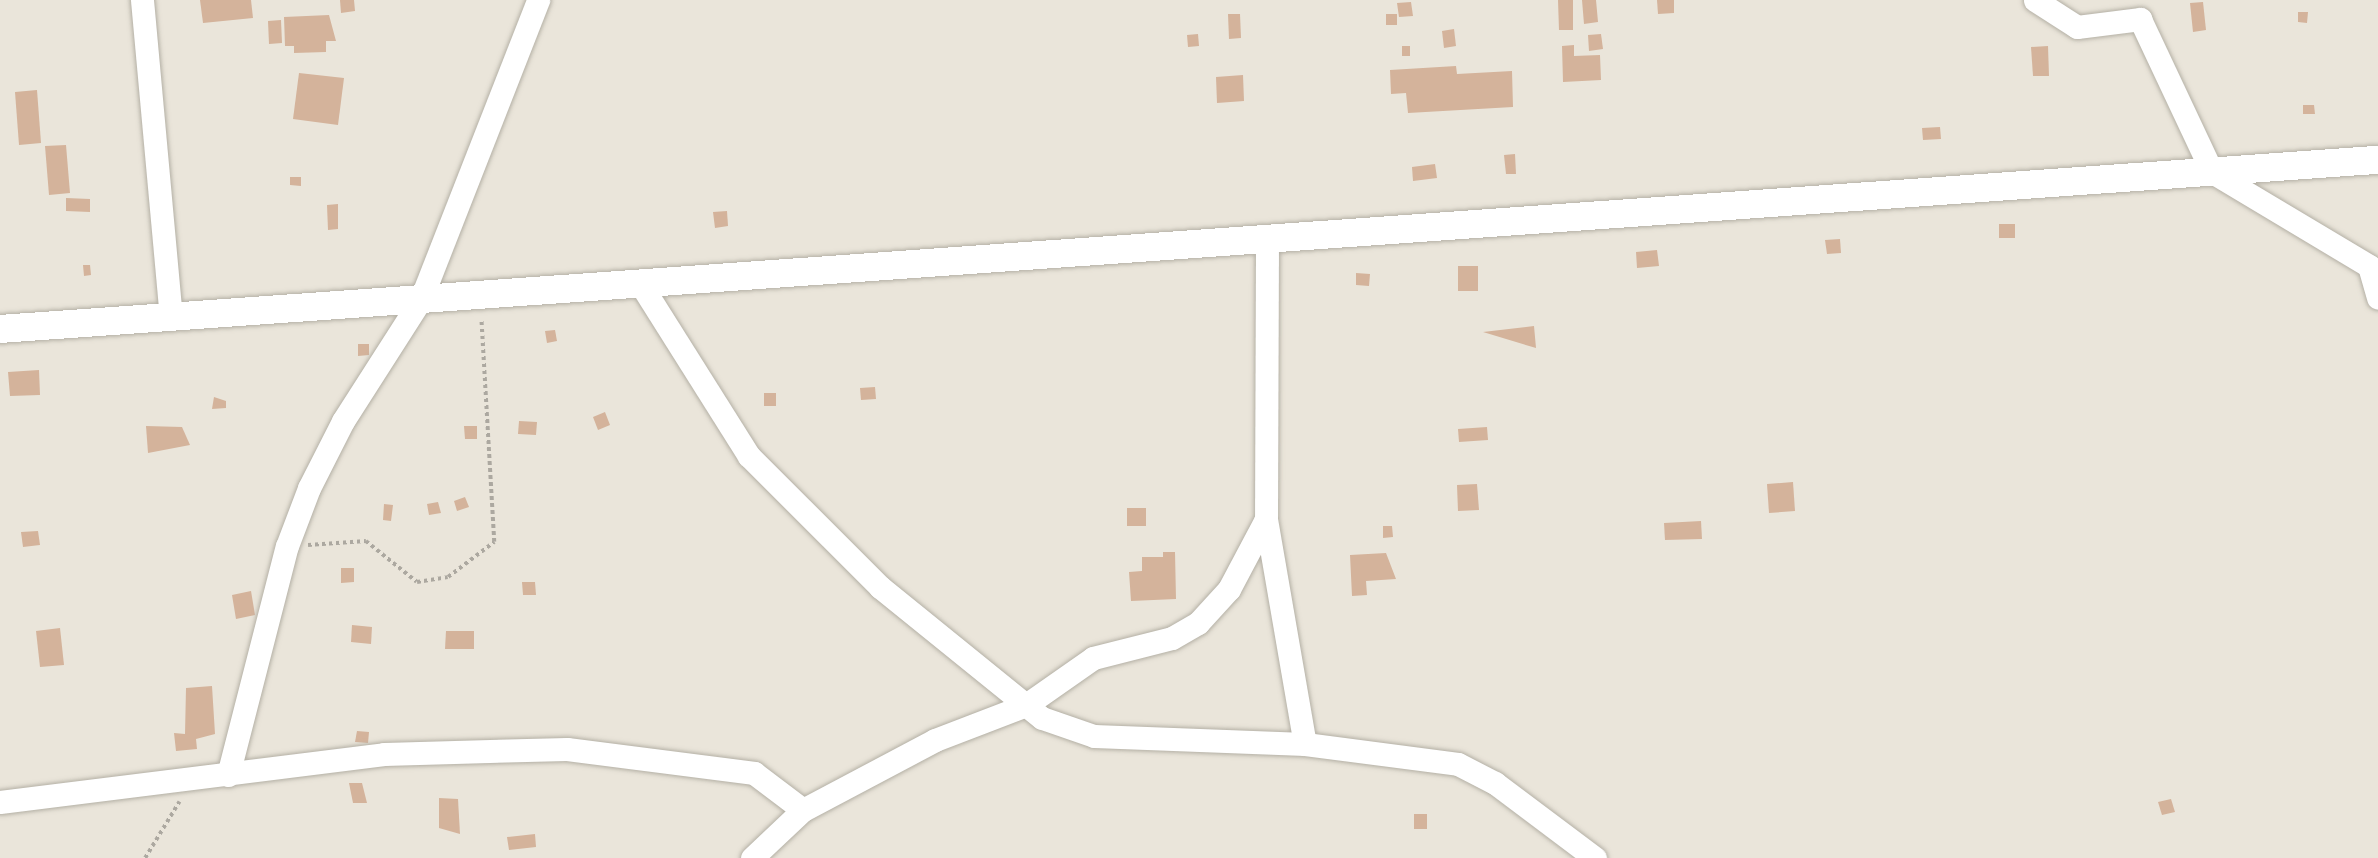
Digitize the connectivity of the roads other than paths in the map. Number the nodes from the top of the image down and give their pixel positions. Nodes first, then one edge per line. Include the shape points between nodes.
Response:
1 (142, 0) edge
2 (538, 0) edge
3 (2035, 0) edge
4 (2378, 160) edge
5 (2212, 172) junction
6 (1267, 239) junction
7 (640, 284) junction
8 (2378, 298) edge
9 (421, 299) junction
10 (171, 317) junction
11 (0, 329) edge
12 (1266, 519) junction
13 (1026, 705) junction
14 (1306, 744) junction
15 (228, 775) junction
16 (0, 802) edge
17 (803, 810) junction
18 (752, 858) edge
19 (1595, 858) edge

1 - 10 street
2 - 9 street
3 - 5 street via 2077,27 2140,19
4 - 5 street
5 - 6 street
5 - 8 street via 2370,266
6 - 7 street
6 - 12 street
7 - 9 street
7 - 13 street via 749,456 880,587
9 - 10 street
9 - 15 street via 343,421 287,546
10 - 11 street
12 - 13 street via 1229,589 1198,623 1164,640 1093,658
12 - 14 street
13 - 14 street via 1059,727 1094,736
13 - 17 street via 950,732
14 - 19 street via 1471,769
15 - 16 street
15 - 17 street via 384,754 568,749 754,773
17 - 18 street

